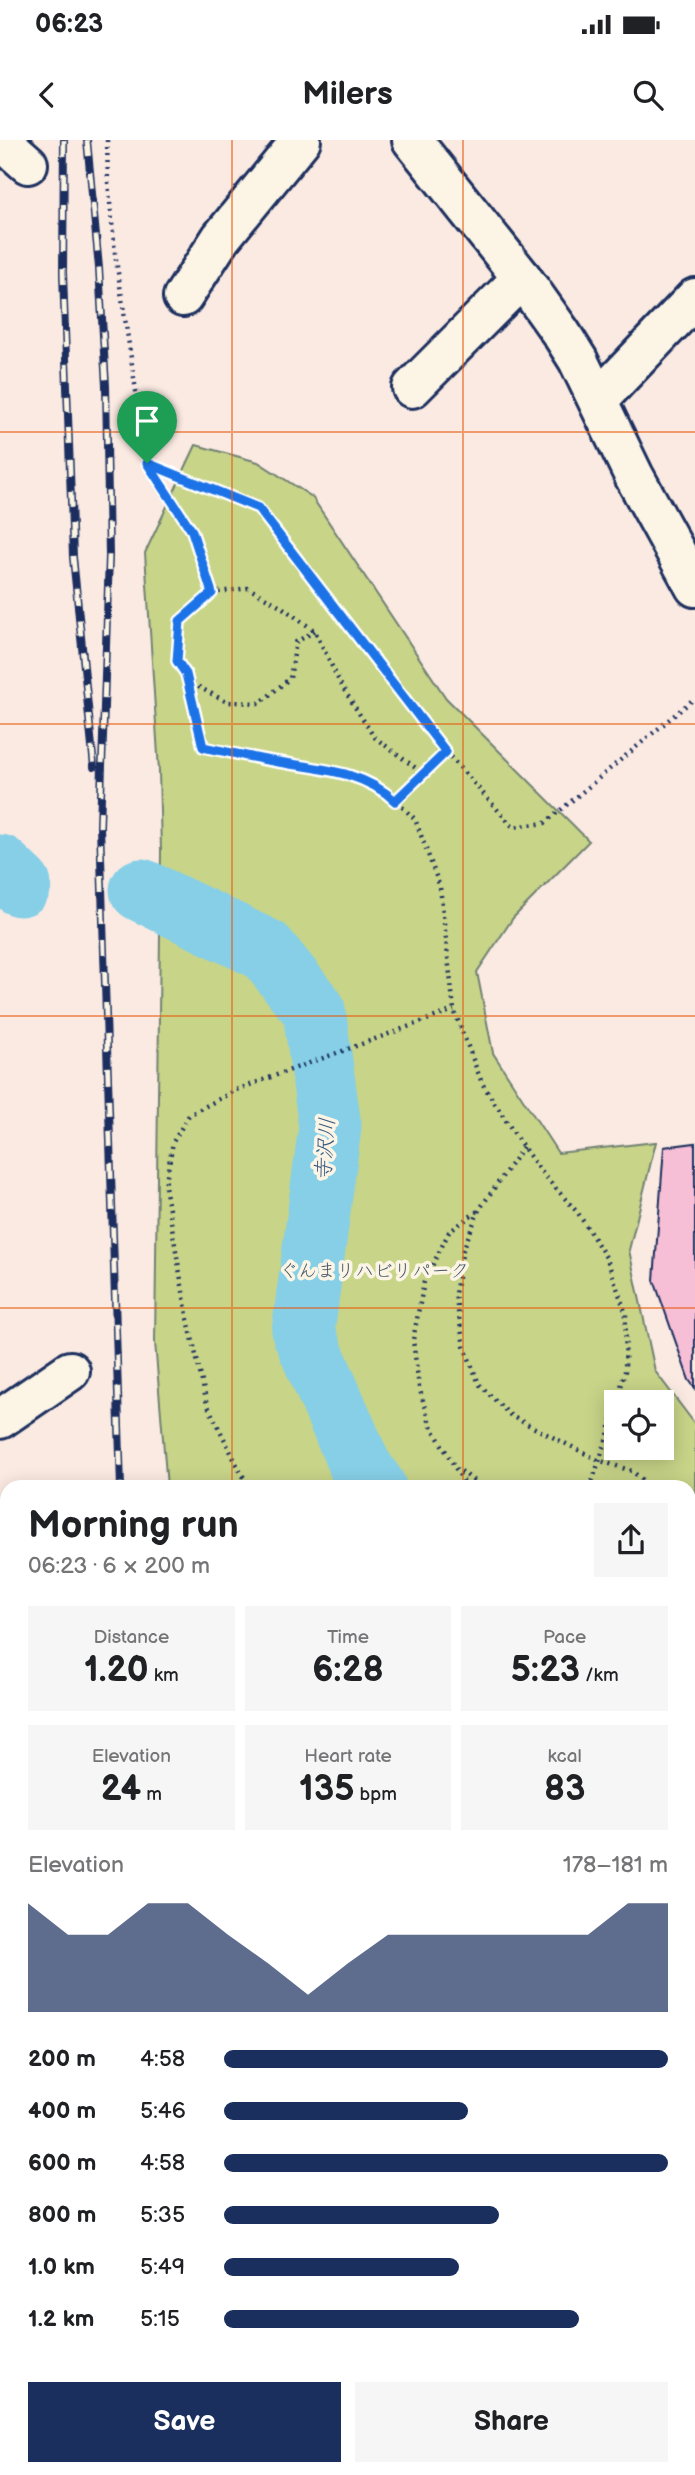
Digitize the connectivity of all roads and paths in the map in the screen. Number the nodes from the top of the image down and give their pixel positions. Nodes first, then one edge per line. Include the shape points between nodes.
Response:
1 (107, 140) edge
2 (301, 140) edge
3 (416, 144) edge
4 (522, 278) junction
5 (183, 297) dead end
6 (695, 298) edge
7 (412, 388) dead end
8 (598, 400) junction
9 (147, 463) junction
10 (689, 560) edge
11 (212, 593) junction
12 (315, 631) junction
13 (186, 674) junction
14 (695, 698) edge
15 (446, 752) junction
16 (425, 774) junction
17 (395, 801) junction
18 (454, 1010) junction
19 (523, 1147) junction
20 (479, 1210) junction
21 (70, 1371) dead end
22 (620, 1390) edge
23 (0, 1419) edge
24 (604, 1445) edge
25 (598, 1460) junction
26 (459, 1470) junction
27 (246, 1480) edge
28 (463, 1480) edge
29 (472, 1480) edge
30 (592, 1480) edge
31 (643, 1480) edge

1 - 9 path via 115,253
2 - 5 street via 221,238
3 - 4 street
4 - 7 street
4 - 8 street via 572,351
6 - 8 street
8 - 10 street via 634,476
9 - 11 path via 192,531
9 - 15 path via 258,508
11 - 12 path via 248,588
11 - 13 path via 180,621 177,661
12 - 13 path via 296,642 290,678 260,703 227,702 193,684
12 - 16 path via 341,685 374,737
13 - 17 path via 203,747 331,769 382,788
14 - 15 path via 545,823 513,827
15 - 16 path
16 - 17 path
17 - 18 path via 415,819 440,887
18 - 19 path via 482,1083
18 - 27 path via 236,1090 189,1115 173,1142 165,1186 187,1315 207,1404
19 - 20 path
19 - 22 path via 578,1213 607,1259 626,1314 625,1371
20 - 25 path via 463,1250 455,1294 464,1346 479,1384 511,1416
20 - 26 path via 449,1232 424,1282 413,1340 430,1424
21 - 23 street
24 - 25 path
25 - 30 path
25 - 31 path via 632,1471
26 - 28 path
26 - 29 path

